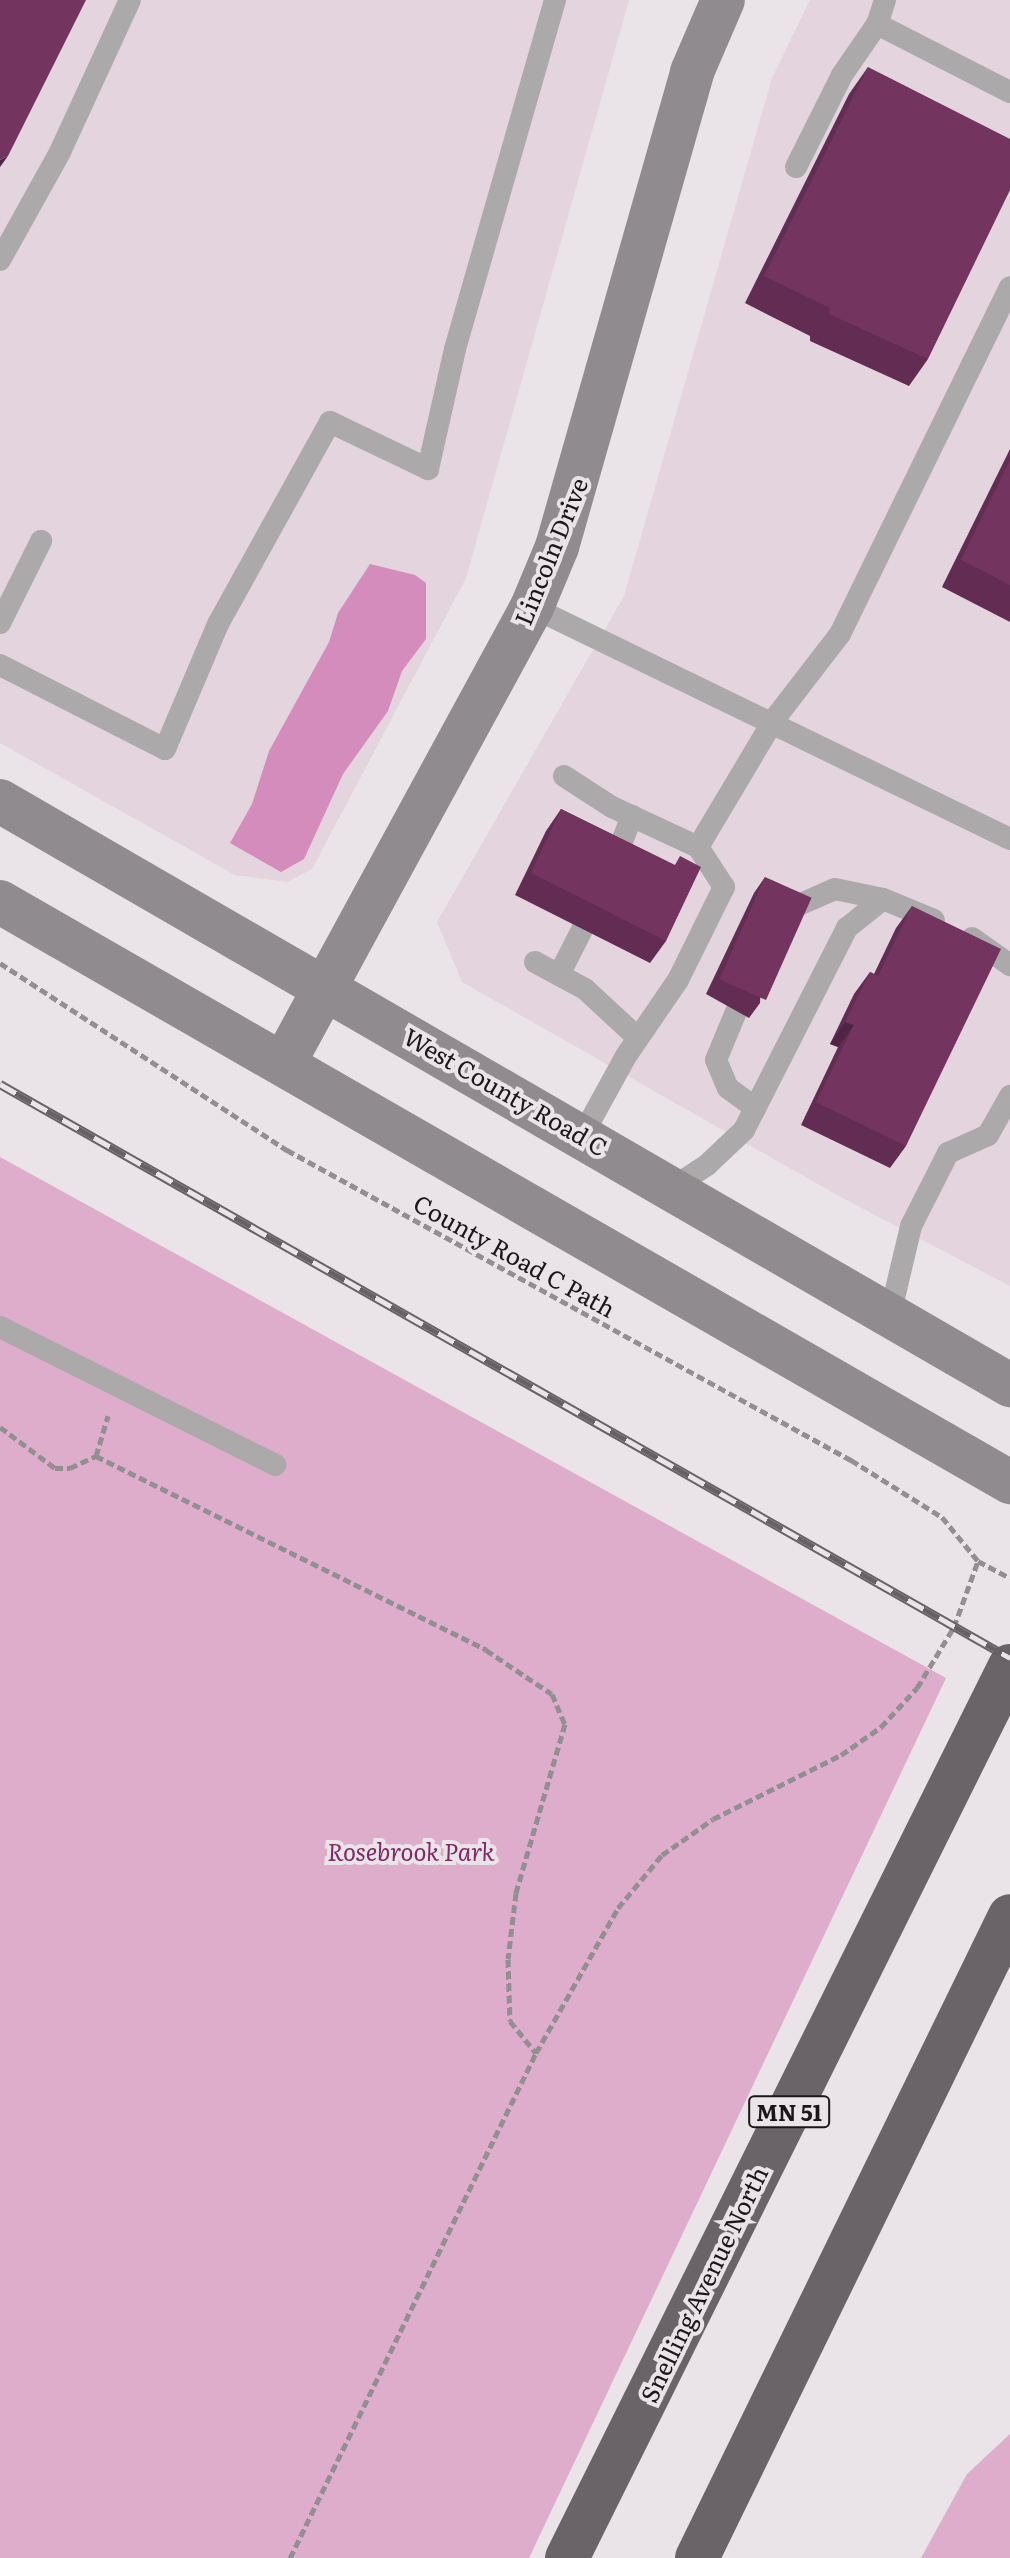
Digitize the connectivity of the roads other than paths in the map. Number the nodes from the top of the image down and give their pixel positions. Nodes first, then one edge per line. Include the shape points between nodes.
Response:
1 (130, 0) edge
2 (555, 0) edge
3 (723, 0) edge
4 (885, 0) edge
5 (877, 24) junction
6 (1010, 92) edge
7 (796, 167) dead end
8 (0, 260) edge
9 (1010, 287) edge
10 (41, 541) dead end
11 (532, 607) junction
12 (0, 623) edge
13 (0, 665) edge
14 (773, 721) junction
15 (564, 776) dead end
16 (0, 801) edge
17 (632, 816) junction
18 (1010, 839) edge
19 (698, 847) junction
20 (883, 899) junction
21 (0, 902) edge
22 (775, 933) edge
23 (761, 959) edge
24 (535, 962) dead end
25 (1010, 965) edge
26 (559, 975) junction
27 (328, 988) junction
28 (638, 1038) junction
29 (284, 1063) junction
30 (1010, 1096) edge
31 (756, 1108) junction
32 (582, 1136) junction
33 (672, 1188) junction
34 (890, 1315) junction
35 (0, 1327) edge
36 (1010, 1385) edge
37 (275, 1465) dead end
38 (1010, 1482) edge
39 (1010, 1666) edge
40 (1010, 1916) edge
41 (567, 2558) edge
42 (697, 2558) edge

1 - 8 lane via 60,152
2 - 13 lane via 455,349 428,469 330,422 218,624 165,749
3 - 11 main road, Lincoln Drive via 692,72 577,489
4 - 5 lane
5 - 6 lane
5 - 7 lane via 842,75
9 - 14 lane via 840,634
10 - 12 lane
11 - 14 lane
11 - 27 main road, Lincoln Drive
14 - 18 lane
14 - 19 lane
15 - 17 lane
16 - 27 main road, West County Road C
17 - 19 lane
17 - 26 lane
19 - 28 lane via 724,887 678,980
20 - 22 lane via 835,889 788,907
20 - 25 lane via 959,930
20 - 31 lane via 847,928
21 - 29 main road
23 - 31 lane via 716,1060 728,1088
24 - 26 lane
26 - 28 lane via 585,989
27 - 29 main road, Lincoln Drive
27 - 32 main road, West County Road C
28 - 32 lane
29 - 38 main road
30 - 34 lane via 988,1135 948,1153 911,1226
31 - 33 lane via 744,1130 707,1165
32 - 33 main road, West County Road C
33 - 34 main road, West County Road C
34 - 36 main road, West County Road C
35 - 37 lane
39 - 41 highway, Snelling Avenue North / MN 51
40 - 42 highway

